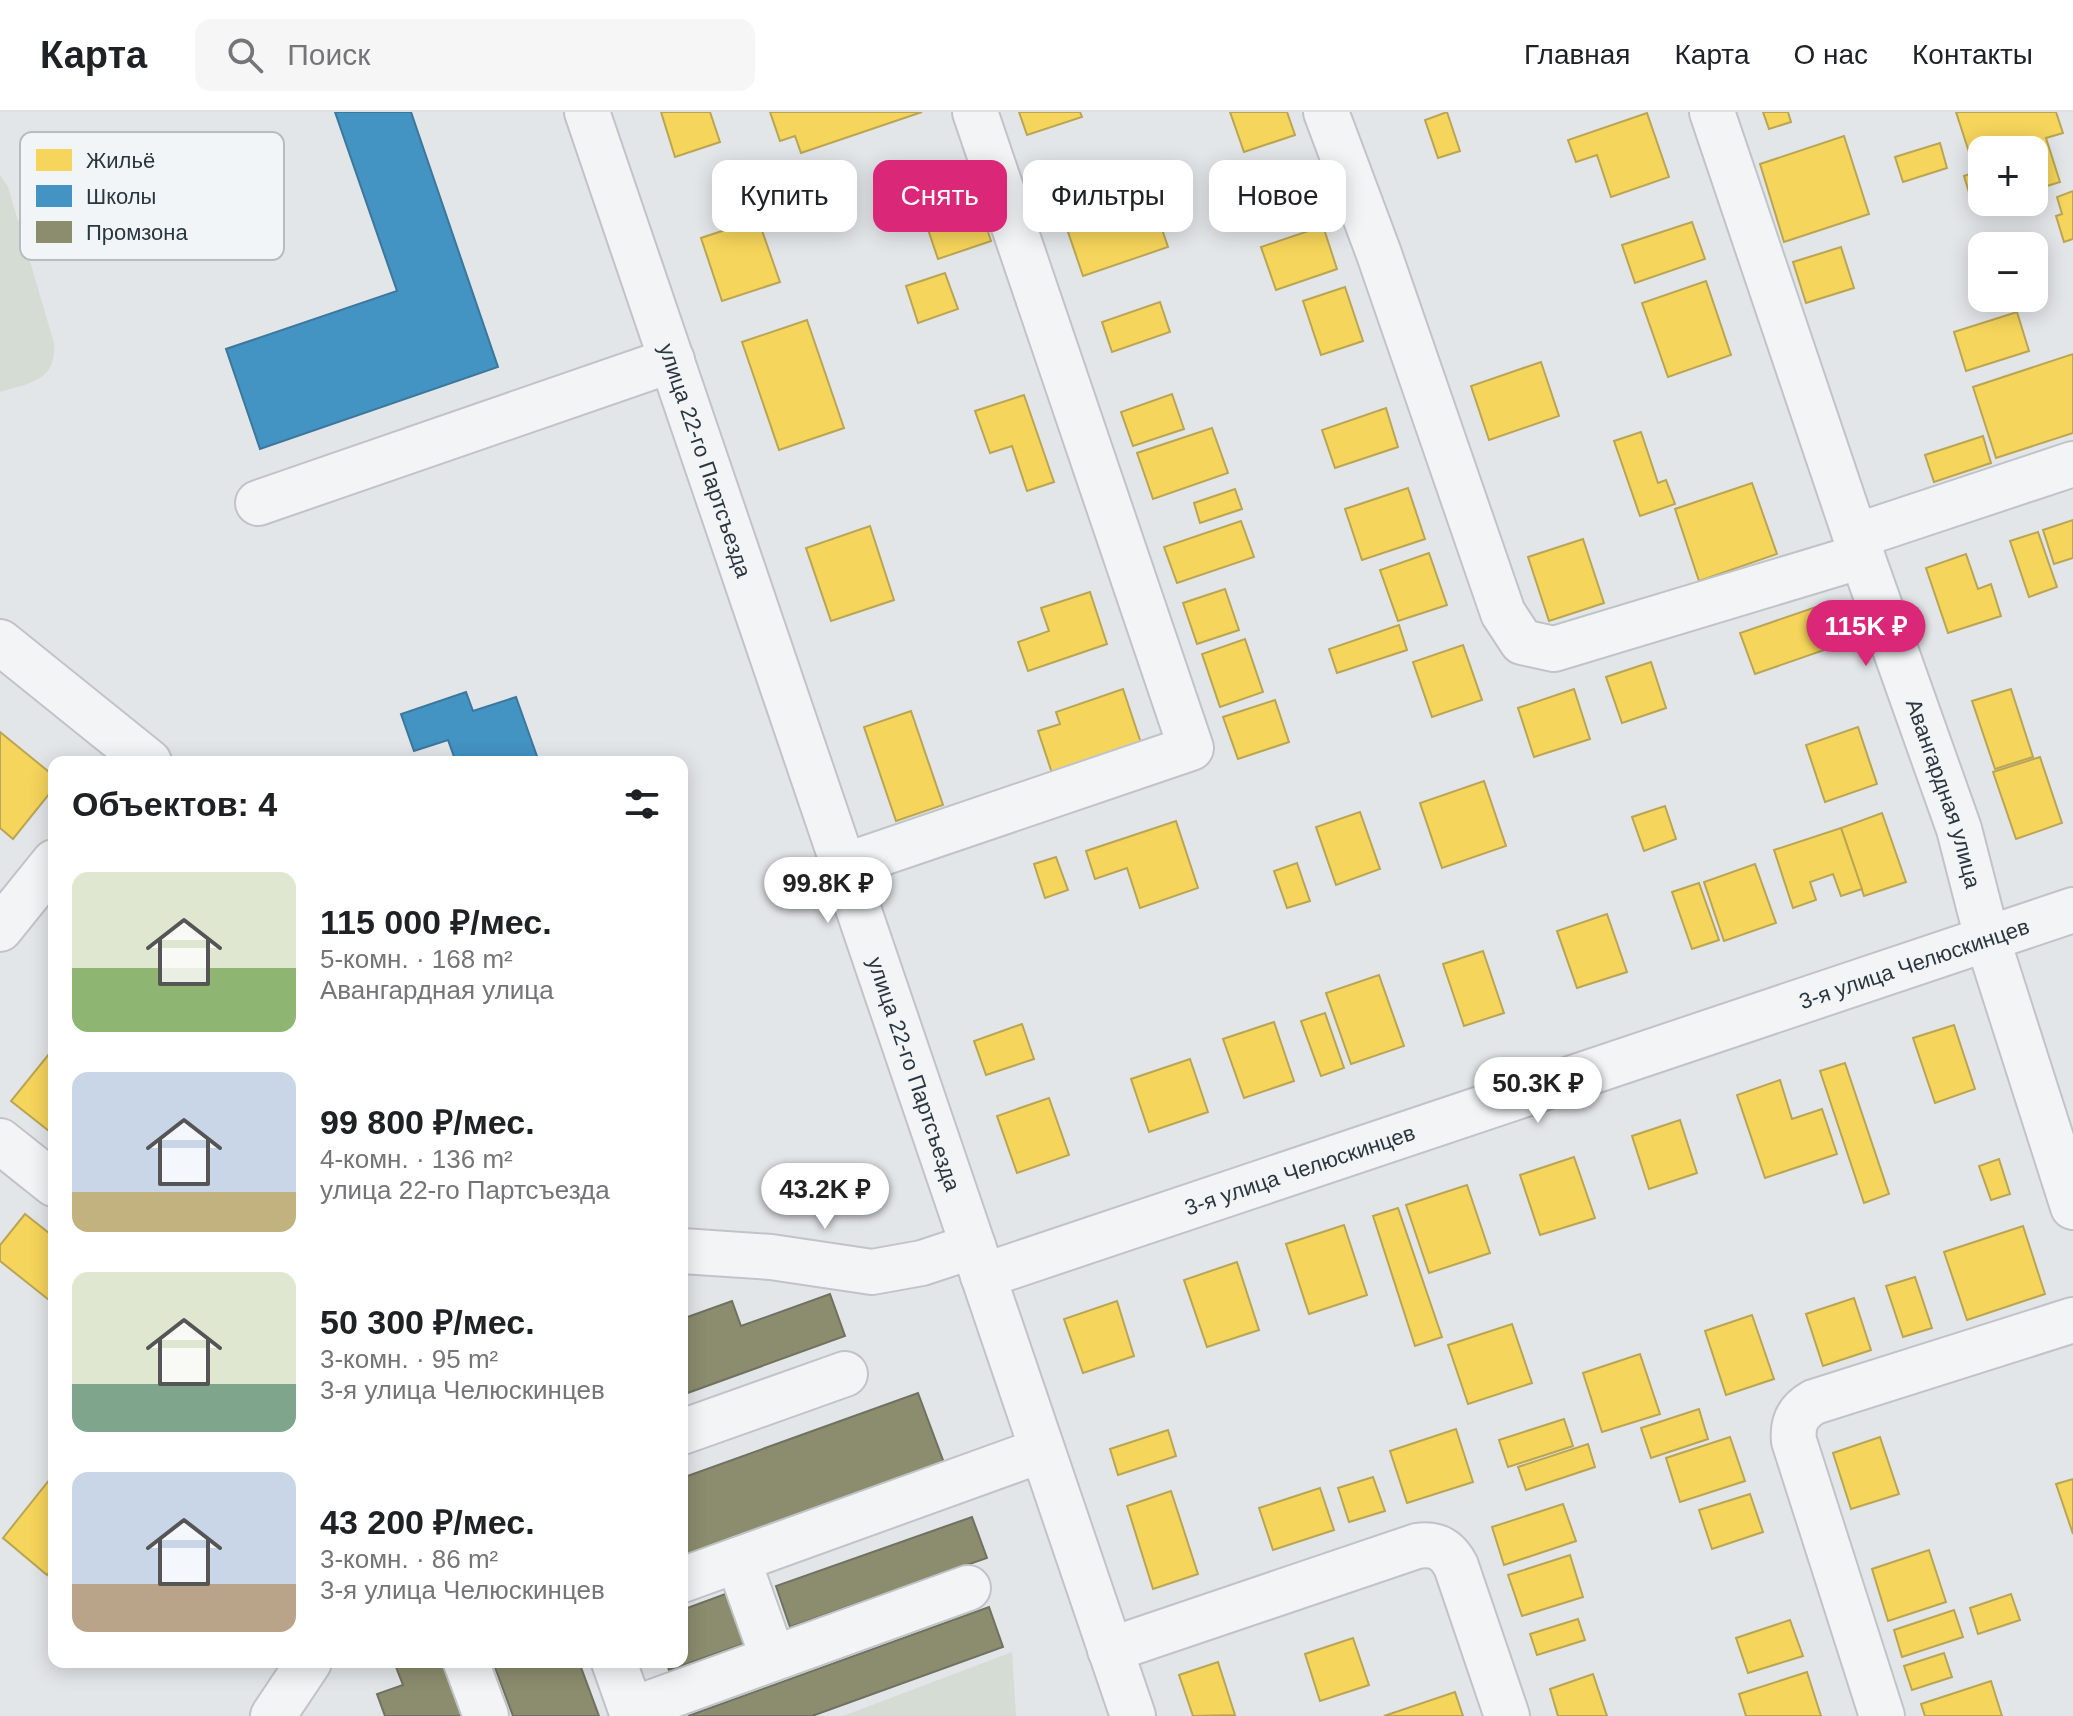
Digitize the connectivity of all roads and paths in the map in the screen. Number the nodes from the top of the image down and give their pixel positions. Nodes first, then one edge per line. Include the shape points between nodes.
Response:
1 (587, 112) edge
2 (975, 112) edge
3 (1326, 112) edge
4 (1712, 112) edge
5 (672, 360) junction
6 (2073, 464) edge
7 (258, 503) dead end
8 (1859, 546) junction
9 (0, 642) edge
10 (136, 756) edge
11 (844, 866) junction
12 (48, 868) edge
13 (2073, 910) edge
14 (4, 914) edge
15 (1987, 938) junction
16 (0, 1141) edge
17 (48, 1179) edge
18 (2073, 1207) edge
19 (688, 1251) edge
20 (978, 1261) junction
21 (2073, 1320) edge
22 (845, 1374) dead end
23 (688, 1430) edge
24 (1042, 1450) junction
25 (738, 1560) junction
26 (688, 1578) edge
27 (968, 1588) dead end
28 (1110, 1650) junction
29 (773, 1658) junction
30 (305, 1668) edge
31 (468, 1668) edge
32 (616, 1668) edge
33 (273, 1716) edge
34 (486, 1716) edge
35 (1133, 1716) edge
36 (1507, 1716) edge
37 (1882, 1716) edge

1 - 5 street, улица 22-го Партсъезда
2 - 11 street via 1191,748
3 - 8 street via 1503,613 1522,642 1554,649
4 - 8 street, Авангардная улица
5 - 7 street
5 - 11 street, улица 22-го Партсъезда
6 - 8 street
8 - 15 street, Авангардная улица via 1959,829
9 - 10 street
11 - 20 street, улица 22-го Партсъезда
12 - 14 street
13 - 15 street, 3-я улица Челюскинцев
15 - 18 street, Авангардная улица
15 - 20 street, 3-я улица Челюскинцев
16 - 17 street
19 - 20 street, 3-я улица Челюскинцев via 872,1272
20 - 24 street, улица 22-го Партсъезда
21 - 37 street via 1814,1402 1796,1418 1794,1441
22 - 23 street
24 - 25 street
24 - 28 street, улица 22-го Партсъезда
25 - 26 street
25 - 29 street
27 - 29 street
28 - 35 street, улица 22-го Партсъезда
28 - 36 street via 1429,1544 1450,1555 1456,1566
29 - 32 street via 631,1710
30 - 33 street
31 - 34 street

